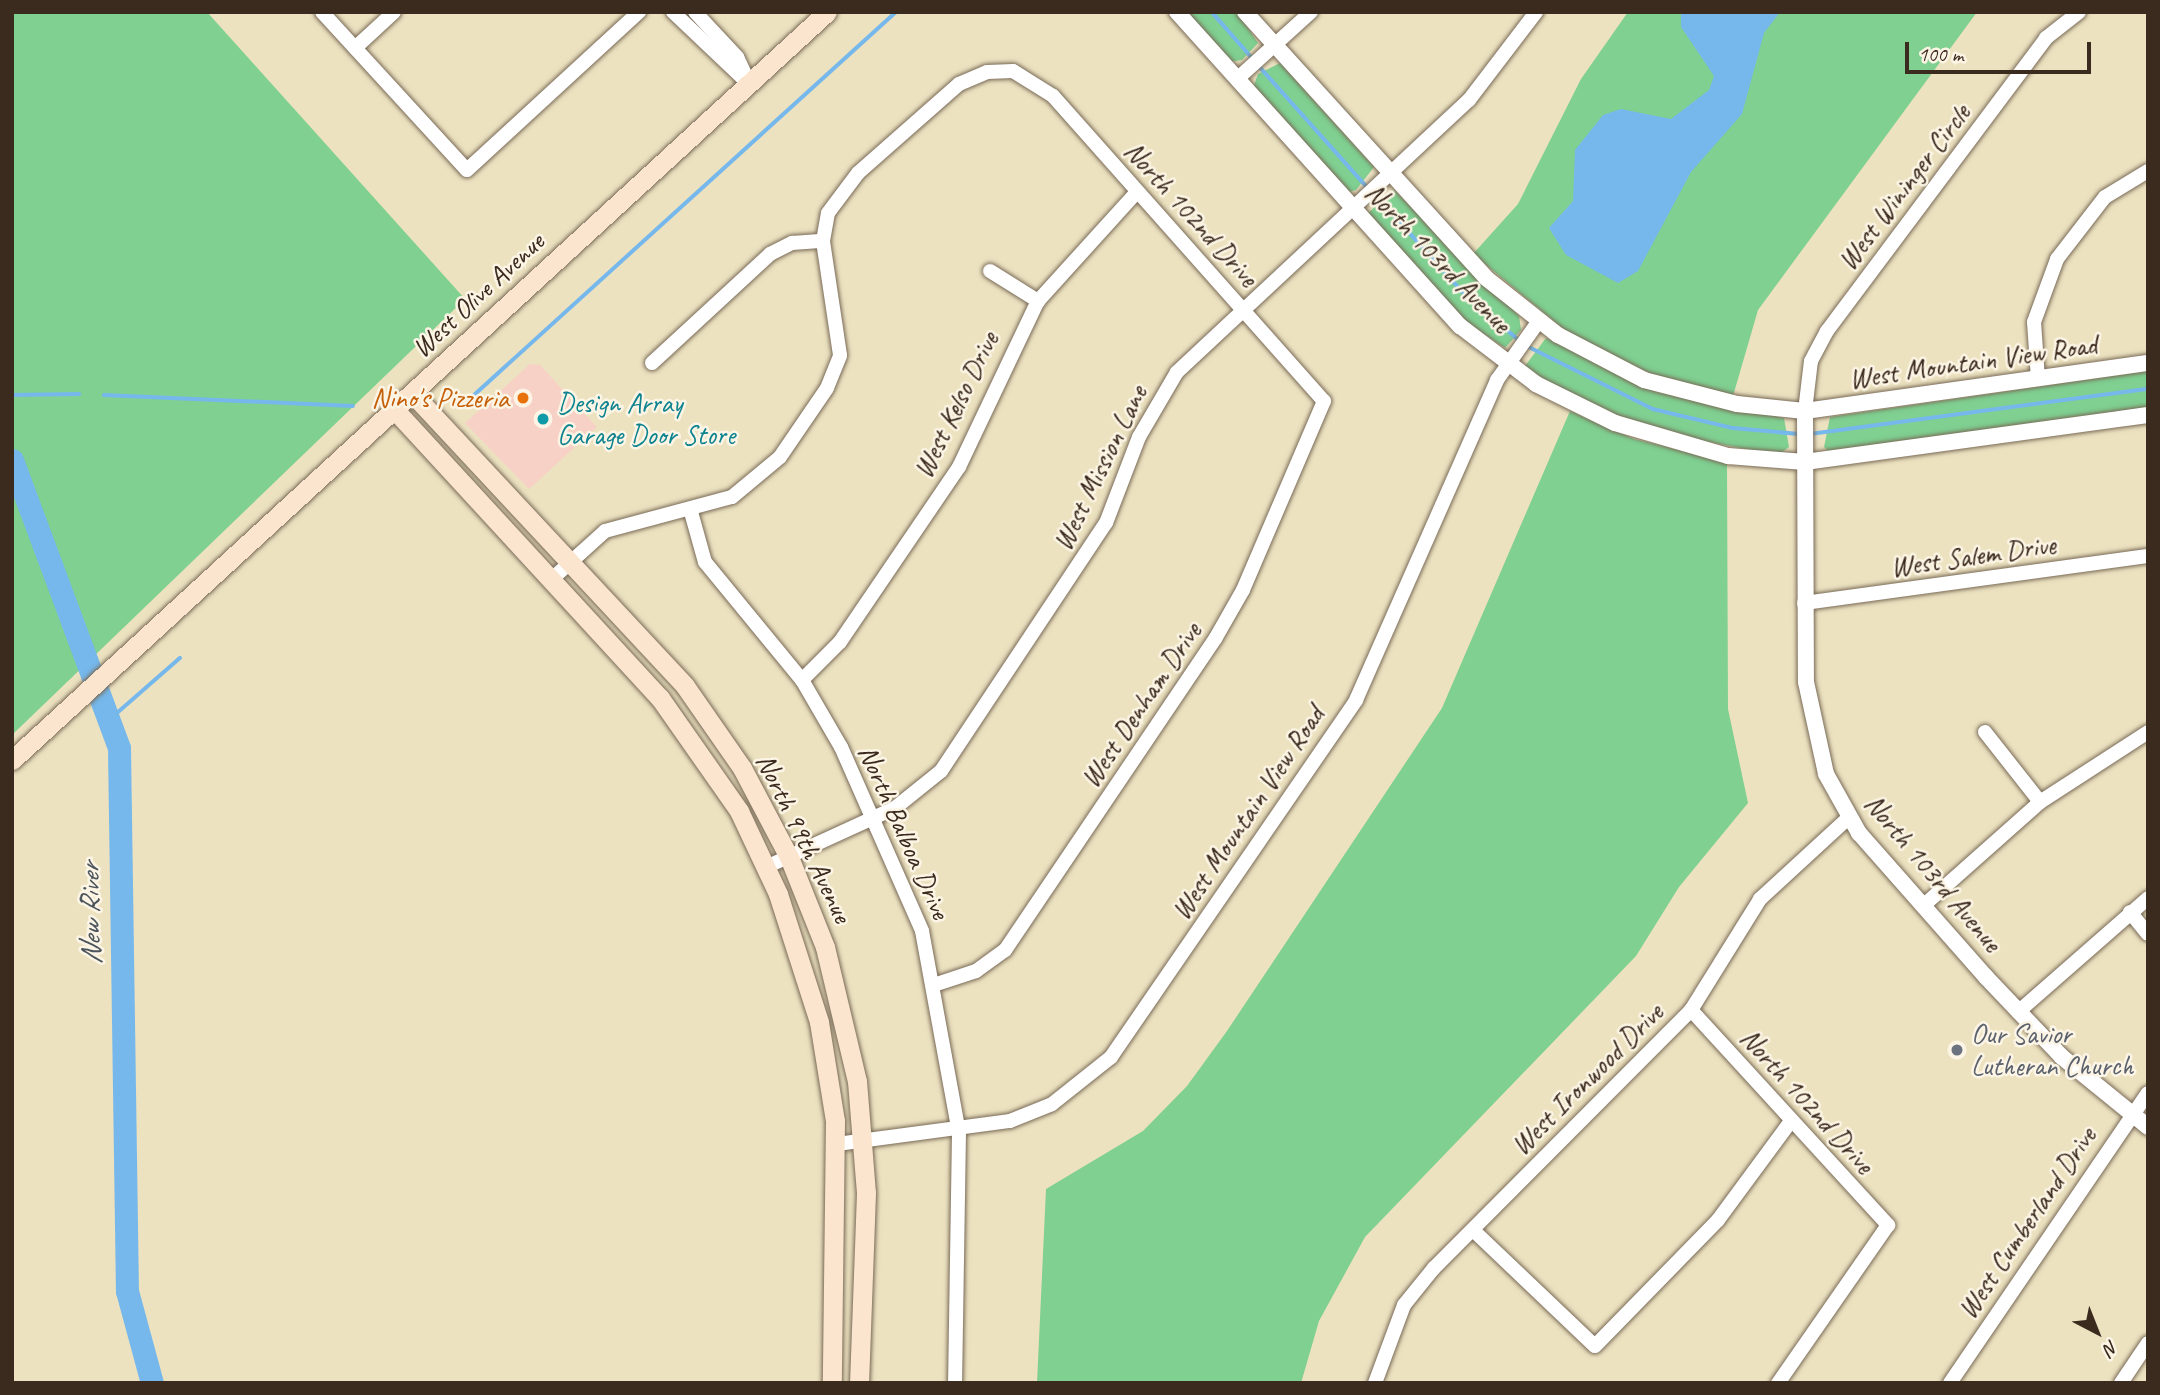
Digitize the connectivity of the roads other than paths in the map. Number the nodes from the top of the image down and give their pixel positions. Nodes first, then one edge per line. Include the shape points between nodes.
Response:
1 (322, 12) edge
2 (394, 12) edge
3 (639, 12) edge
4 (673, 12) edge
5 (695, 12) edge
6 (827, 12) edge
7 (1177, 12) edge
8 (1245, 12) edge
9 (1311, 12) edge
10 (1536, 12) edge
11 (2079, 12) edge
12 (1274, 45) junction
13 (355, 48) junction
14 (1237, 79) junction
15 (749, 84) junction
16 (2148, 171) edge
17 (1389, 172) junction
18 (1136, 193) junction
19 (1352, 207) junction
20 (823, 241) junction
21 (990, 271) dead end
22 (1038, 301) junction
23 (1241, 306) junction
24 (1538, 322) junction
25 (652, 363) dead end
26 (2148, 363) edge
27 (1506, 364) junction
28 (2038, 379) junction
29 (412, 393) junction
30 (1324, 401) joint
31 (394, 409) junction
32 (1805, 411) junction
33 (2148, 415) edge
34 (1805, 462) junction
35 (691, 512) junction
36 (2148, 556) edge
37 (572, 561) junction
38 (553, 578) junction
39 (1804, 603) junction
40 (802, 680) junction
41 (1985, 732) dead end
42 (2148, 732) edge
43 (12, 760) edge
44 (2040, 802) junction
45 (877, 817) junction
46 (1848, 818) junction
47 (789, 857) junction
48 (766, 867) junction
49 (2148, 898) edge
50 (1923, 906) junction
51 (2130, 912) junction
52 (2148, 934) edge
53 (937, 984) junction
54 (1690, 1010) junction
55 (2018, 1012) junction
56 (2148, 1093) edge
57 (2130, 1114) junction
58 (1791, 1121) junction
59 (2148, 1127) edge
60 (959, 1132) junction
61 (864, 1142) junction
62 (837, 1144) junction
63 (1473, 1230) junction
64 (2148, 1343) edge
65 (832, 1383) edge
66 (859, 1383) edge
67 (955, 1383) edge
68 (1375, 1383) edge
69 (1778, 1383) edge
70 (1950, 1383) edge
71 (2121, 1383) edge

1 - 13 street
2 - 13 street
3 - 13 street via 467,170
4 - 15 street
5 - 15 street via 737,57
6 - 15 main road, West Olive Avenue
7 - 14 street, North 103rd Avenue
8 - 12 street, North 103rd Avenue
9 - 12 street
10 - 17 street, West Mission Lane via 1486,82
11 - 32 street, West Wininger Circle via 2046,37 1827,331 1811,361
12 - 14 street
12 - 17 street, North 103rd Avenue
14 - 19 street, North 103rd Avenue
15 - 29 main road, West Olive Avenue
16 - 28 street via 2105,197 2057,259 2034,322
17 - 19 street, West Mission Lane
17 - 24 street, North 103rd Avenue via 1476,269
18 - 20 street, North 102nd Drive via 1053,96 1013,71 987,72 959,84 858,173 828,213
18 - 22 street, West Kelso Drive
18 - 23 street, North 102nd Drive
19 - 23 street, West Mission Lane
19 - 27 street, North 103rd Avenue via 1440,306
20 - 25 street via 792,243 770,254
20 - 35 street via 841,343 827,388 764,474 732,497
21 - 22 street
22 - 40 street, West Kelso Drive via 959,467 840,642
23 - 30 street, North 102nd Drive
23 - 45 street, West Mission Lane via 1160,397 1106,523 942,771
24 - 27 street, West Mountain View Road
24 - 32 street, North 103rd Avenue via 1653,383 1737,404
26 - 28 street, West Mountain View Road
27 - 34 street, North 103rd Avenue via 1559,397 1646,435 1728,456
27 - 60 street, West Mountain View Road via 1370,676 1136,1026 1088,1079 1052,1104
28 - 32 street, West Mountain View Road
29 - 31 main road, West Olive Avenue
29 - 37 main road, North 99th Avenue
30 - 53 street, West Denham Drive via 1243,590 1215,639 1005,950 976,971
31 - 38 main road, North 99th Avenue
31 - 43 main road, West Olive Avenue
32 - 34 street, North 103rd Avenue
33 - 34 street
34 - 39 street, North 103rd Avenue
35 - 37 street via 614,527
35 - 40 street, North Balboa Drive via 705,562
36 - 39 street, West Salem Drive
37 - 38 street
37 - 47 main road, North 99th Avenue via 685,686 742,768
38 - 48 main road, North 99th Avenue via 695,744
39 - 46 street, North 103rd Avenue via 1812,728
40 - 45 street, North Balboa Drive
41 - 44 street
42 - 44 street
44 - 50 street
45 - 47 street, West Mission Lane
45 - 53 street, North Balboa Drive
46 - 50 street, North 103rd Avenue
46 - 54 street, West Ironwood Drive via 1760,899
47 - 48 street, West Mission Lane
47 - 61 main road, North 99th Avenue via 846,1020
48 - 62 main road, North 99th Avenue via 814,1003
49 - 51 street
50 - 55 street, North 103rd Avenue
51 - 52 street
51 - 55 street
53 - 60 street, North Balboa Drive
54 - 58 street, North 102nd Drive
54 - 63 street, West Ironwood Drive
55 - 57 street, North 103rd Avenue
56 - 57 street, West Cumberland Drive
57 - 59 street, North 103rd Avenue
57 - 70 street, West Cumberland Drive
58 - 63 street via 1718,1220 1595,1346
58 - 69 street, North 102nd Drive via 1888,1226
60 - 61 street, West Mountain View Road
60 - 67 street, North Balboa Drive
61 - 62 street, West Mountain View Road
61 - 66 main road, North 99th Avenue
62 - 65 main road, North 99th Avenue
63 - 68 street, West Ironwood Drive via 1404,1305
64 - 71 street

